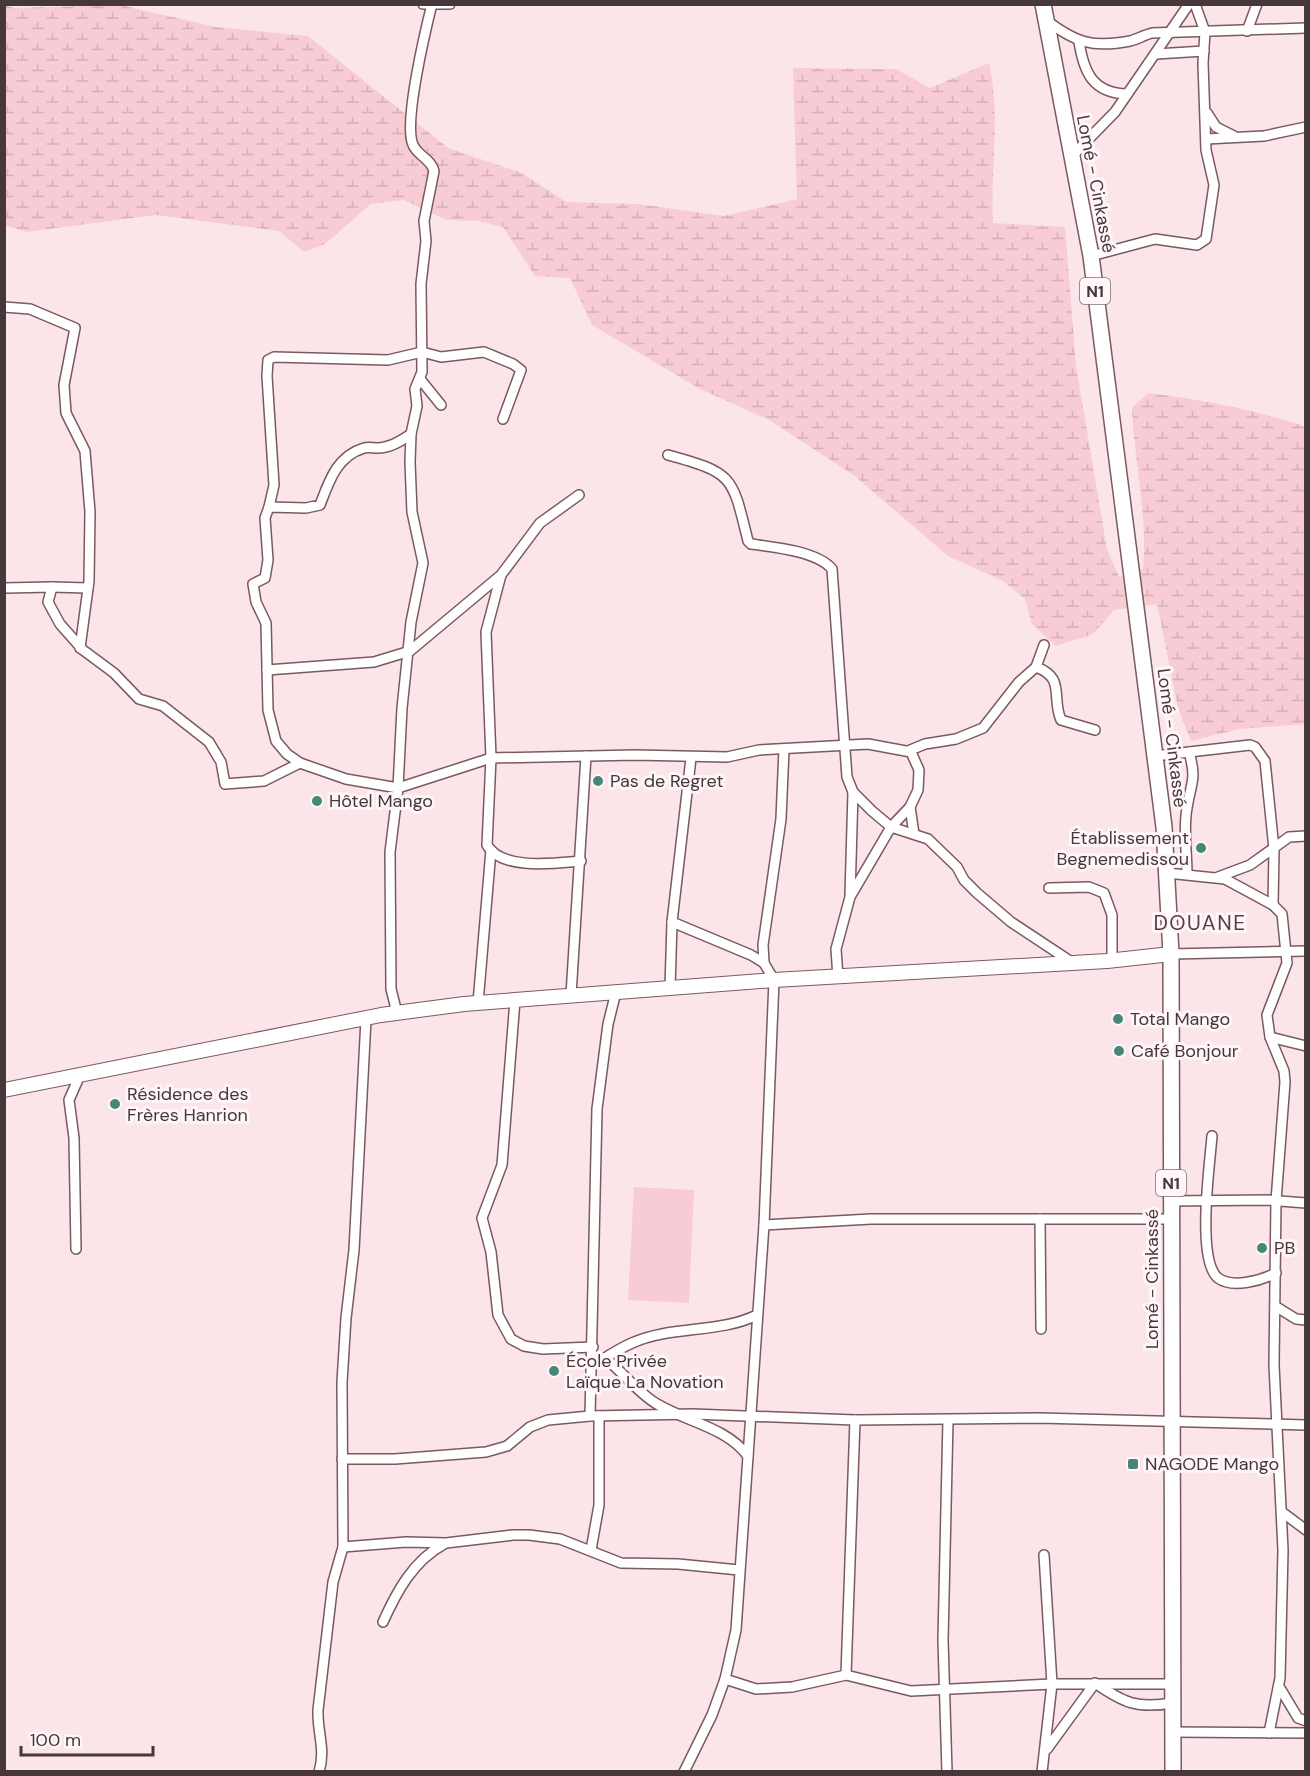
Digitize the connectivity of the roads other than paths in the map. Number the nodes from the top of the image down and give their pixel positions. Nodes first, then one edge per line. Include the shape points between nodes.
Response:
1 (450, 4) edge
2 (1189, 4) edge
3 (1195, 4) edge
4 (1257, 4) edge
5 (427, 5) edge
6 (1044, 12) edge
7 (1305, 28) edge
8 (1247, 31) junction
9 (1205, 32) junction
10 (1170, 35) junction
11 (1080, 42) junction
12 (1204, 51) junction
13 (1156, 54) junction
14 (1127, 94) junction
15 (1207, 113) junction
16 (1305, 128) edge
17 (1239, 138) junction
18 (1206, 139) junction
19 (1071, 157) junction
20 (1091, 256) junction
21 (4, 307) edge
22 (422, 352) junction
23 (420, 378) junction
24 (441, 405) dead end
25 (503, 419) dead end
26 (411, 434) junction
27 (668, 455) dead end
28 (579, 495) dead end
29 (270, 507) junction
30 (501, 575) junction
31 (52, 587) junction
32 (4, 588) edge
33 (88, 588) junction
34 (1044, 645) dead end
35 (80, 648) junction
36 (410, 651) junction
37 (1036, 667) junction
38 (267, 670) junction
39 (1095, 730) dead end
40 (844, 745) junction
41 (784, 749) junction
42 (908, 751) junction
43 (1189, 752) junction
44 (586, 756) junction
45 (1155, 756) junction
46 (491, 758) junction
47 (691, 758) junction
48 (300, 763) junction
49 (398, 788) junction
50 (853, 792) junction
51 (910, 807) junction
52 (891, 826) junction
53 (914, 834) junction
54 (1305, 836) edge
55 (1274, 849) junction
56 (490, 850) junction
57 (581, 861) junction
58 (1167, 873) junction
59 (1187, 874) junction
60 (1218, 877) junction
61 (1049, 888) dead end
62 (850, 897) junction
63 (1273, 905) junction
64 (672, 922) junction
65 (1287, 951) junction
66 (1304, 951) edge
67 (1171, 954) junction
68 (1112, 961) junction
69 (764, 963) junction
70 (1072, 963) junction
71 (838, 977) junction
72 (774, 980) junction
73 (670, 988) junction
74 (616, 992) junction
75 (571, 995) junction
76 (515, 1000) junction
77 (478, 1003) junction
78 (397, 1013) junction
79 (366, 1019) junction
80 (1270, 1037) junction
81 (1305, 1046) edge
82 (80, 1075) junction
83 (4, 1090) edge
84 (1212, 1136) dead end
85 (1171, 1201) junction
86 (1207, 1201) junction
87 (1276, 1201) junction
88 (1305, 1203) edge
89 (1040, 1219) junction
90 (1172, 1219) junction
91 (764, 1225) junction
92 (76, 1249) dead end
93 (1276, 1273) junction
94 (1275, 1306) junction
95 (758, 1315) junction
96 (1305, 1320) edge
97 (1041, 1329) dead end
98 (593, 1347) junction
99 (605, 1358) junction
100 (592, 1366) junction
101 (676, 1414) junction
102 (595, 1416) junction
103 (751, 1417) junction
104 (855, 1420) junction
105 (948, 1420) junction
106 (1171, 1420) junction
107 (1279, 1424) junction
108 (1305, 1425) edge
109 (748, 1456) junction
110 (342, 1458) junction
111 (1282, 1512) junction
112 (1305, 1530) edge
113 (446, 1543) junction
114 (342, 1547) junction
115 (591, 1550) junction
116 (1044, 1555) dead end
117 (739, 1570) junction
118 (383, 1622) dead end
119 (846, 1675) junction
120 (725, 1679) junction
121 (1095, 1683) junction
122 (1052, 1684) junction
123 (1172, 1684) junction
124 (1280, 1688) junction
125 (943, 1690) junction
126 (1172, 1703) junction
127 (1305, 1721) edge
128 (1173, 1732) junction
129 (1305, 1733) edge
130 (1269, 1734) junction
131 (1046, 1751) junction
132 (319, 1772) edge
133 (684, 1772) edge
134 (946, 1772) edge
135 (1042, 1772) edge
136 (1173, 1772) edge

1 - 5 street
2 - 10 street
3 - 9 street
4 - 8 street
5 - 22 street via 411,136 416,150 433,165 434,171 424,221
6 - 11 street
6 - 19 highway, Lomé - Cinkassé / N1
7 - 8 street
8 - 9 street
9 - 10 street
9 - 12 street
10 - 11 street via 1152,33 1130,41
10 - 13 street
11 - 14 street via 1085,71 1090,77 1106,91
12 - 13 street
12 - 15 street
13 - 14 street
14 - 19 street
15 - 17 street via 1216,127
15 - 18 street
16 - 17 street
17 - 18 street
18 - 20 street via 1213,199 1204,242 1197,245 1155,239
19 - 20 highway, Lomé - Cinkassé / N1
20 - 45 highway, Lomé - Cinkassé / N1
21 - 33 street via 28,309 75,328 64,385 66,413 87,462
22 - 23 street
22 - 25 street via 441,357 484,352 520,368
22 - 29 street via 388,360 291,356 268,360 274,485
23 - 24 street
23 - 26 street via 415,389 417,406
26 - 29 street via 403,441 381,448 364,448 345,457 331,474 320,505
26 - 36 street via 412,512 423,563 411,622
27 - 40 street via 712,467 727,478 751,544 787,549 826,563 832,569
28 - 30 street via 540,523
29 - 38 street via 265,519 268,569 265,578 253,584 252,590 266,623
30 - 36 street
30 - 46 street via 486,632
31 - 32 street
31 - 33 street
31 - 35 street via 48,602
33 - 35 street
34 - 37 street
35 - 48 street via 114,673 139,699 163,706 209,742 221,762 225,784 264,781
36 - 38 street via 374,662
36 - 49 street
37 - 39 street via 1054,678 1061,720
37 - 42 street via 976,733
38 - 48 street via 268,710 276,741
40 - 41 street
40 - 42 street via 868,744
40 - 50 street via 847,777
41 - 47 street
41 - 69 street via 783,796 763,945
42 - 51 street via 919,770 918,790
43 - 45 street
43 - 55 street via 1250,745 1260,752 1265,761
43 - 59 street via 1194,786 1187,808
44 - 46 street
44 - 47 street
44 - 57 street
45 - 58 highway, Lomé - Cinkassé / N1
46 - 49 street
46 - 56 street via 487,828
47 - 64 street
48 - 49 street via 346,779
49 - 78 street via 390,852 389,938 391,989
50 - 52 street
50 - 62 street
51 - 52 street
51 - 53 street
52 - 53 street
52 - 62 street
53 - 70 street via 928,839 957,867 971,888 1011,922
54 - 55 street via 1289,837
55 - 60 street via 1241,870
55 - 63 street
56 - 57 street via 529,865
56 - 77 street
57 - 75 street
58 - 59 street
58 - 67 highway, Lomé - Cinkassé / N1
59 - 60 street
60 - 63 street
61 - 68 street via 1089,887 1104,893 1112,915
62 - 71 street via 836,949
63 - 65 street via 1282,914
64 - 69 street via 729,944
64 - 73 street
65 - 66 street
65 - 67 street
65 - 80 street via 1287,963 1267,1015
67 - 68 main road
67 - 85 highway, Lomé - Cinkassé / N1
68 - 70 main road
69 - 72 street
70 - 71 main road
71 - 72 main road
72 - 73 main road
72 - 91 street
73 - 74 main road
74 - 75 main road
74 - 98 street via 597,1109
75 - 76 main road
76 - 77 main road
76 - 98 street via 502,1166 482,1218 491,1252 498,1315 510,1339 524,1346
77 - 78 main road
78 - 79 main road
79 - 82 main road
79 - 110 street via 354,1250 345,1318
80 - 81 street
80 - 87 street via 1285,1083
82 - 83 main road
82 - 92 street via 69,1100 74,1138
84 - 86 street
85 - 86 street
85 - 90 highway, Lomé - Cinkassé / N1
86 - 87 street
86 - 93 street via 1208,1251 1217,1277 1247,1282
87 - 88 street
87 - 93 street
89 - 90 street
89 - 91 street via 825,1220
89 - 97 street
90 - 106 highway, Lomé - Cinkassé / N1
91 - 95 street
93 - 94 street
94 - 96 street
94 - 107 street
95 - 99 street via 739,1324 654,1336 633,1342
95 - 103 street
98 - 100 street
99 - 100 street
99 - 101 street via 649,1399
100 - 102 street
101 - 102 street
101 - 103 street
101 - 109 street via 726,1436
102 - 110 street via 548,1420 530,1427 507,1446 486,1452 396,1459
102 - 115 street via 599,1504
103 - 104 street
103 - 109 street
104 - 105 street
104 - 119 street
105 - 106 street
105 - 125 street
106 - 107 street
106 - 123 highway, Lomé - Cinkassé / N1
107 - 108 street
107 - 111 street
109 - 117 street
110 - 114 street
111 - 112 street
111 - 124 street
113 - 114 street
113 - 115 street via 513,1535 554,1538
113 - 118 street via 427,1556 402,1583
114 - 132 street via 333,1582 318,1710 323,1743
115 - 117 street via 621,1563 678,1563
116 - 122 street
117 - 120 street via 736,1630
119 - 120 street via 792,1687 756,1689
119 - 125 street via 911,1691
120 - 133 street
121 - 122 street
121 - 123 street
121 - 126 street via 1131,1705
121 - 131 street
122 - 125 street
122 - 131 street
123 - 126 highway, Lomé - Cinkassé / N1
124 - 127 street via 1298,1718
124 - 130 street
125 - 134 street
126 - 128 highway, Lomé - Cinkassé / N1
128 - 130 street
128 - 136 highway, Lomé - Cinkassé / N1
129 - 130 street
131 - 135 street

